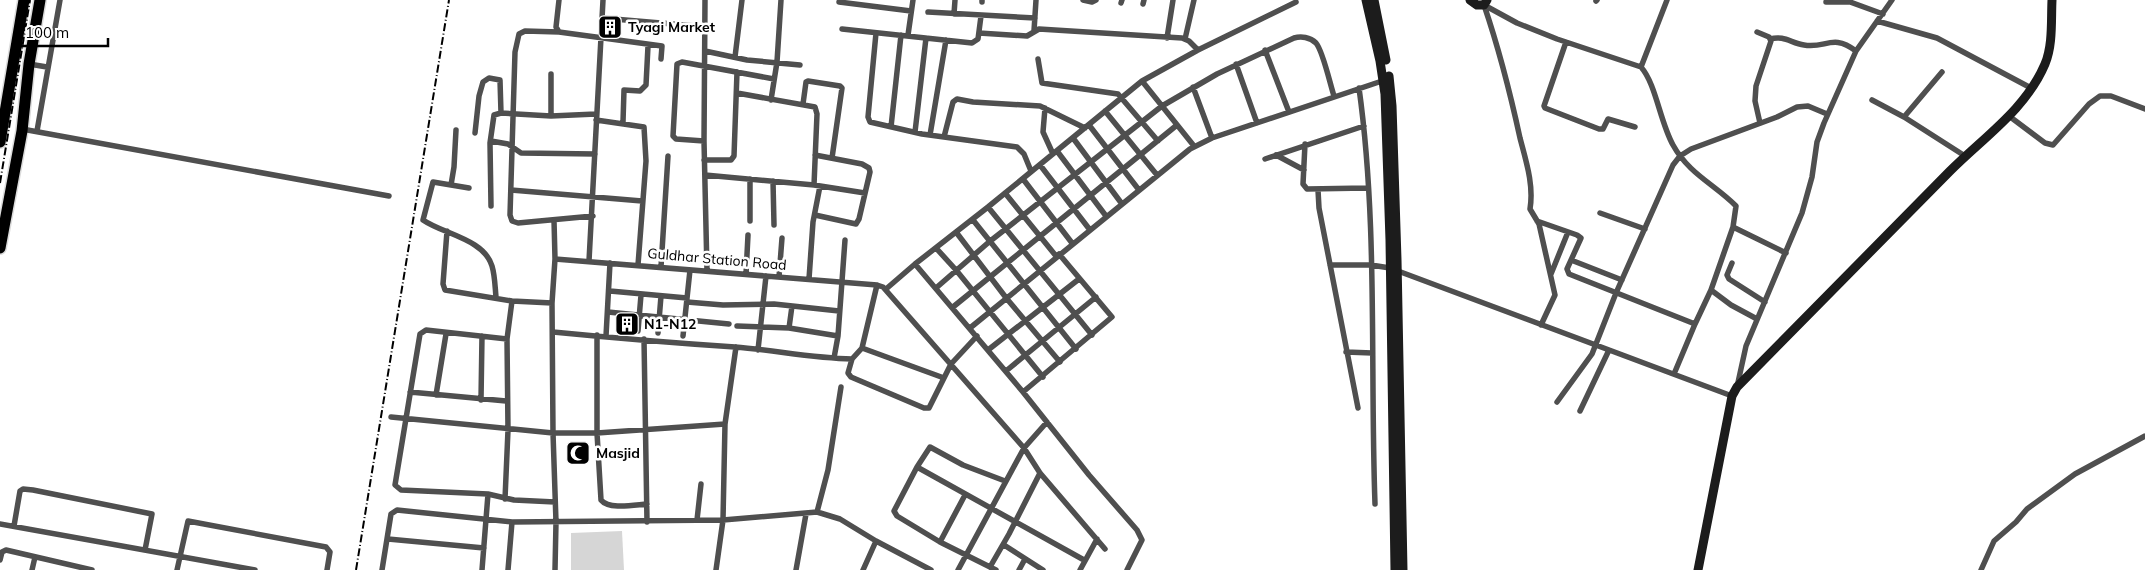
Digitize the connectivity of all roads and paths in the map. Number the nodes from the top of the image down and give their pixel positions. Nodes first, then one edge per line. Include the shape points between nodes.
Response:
1 (24, 0) edge
2 (40, 0) edge
3 (60, 0) edge
4 (559, 0) edge
5 (603, 0) edge
6 (705, 0) edge
7 (742, 0) edge
8 (781, 0) edge
9 (912, 0) edge
10 (955, 0) edge
11 (1036, 0) edge
12 (1083, 0) edge
13 (1096, 0) edge
14 (1172, 0) edge
15 (1194, 0) edge
16 (1366, 0) edge
17 (1374, 0) edge
18 (1470, 0) edge
19 (1667, 0) edge
20 (1892, 0) edge
21 (2052, 0) edge
22 (839, 2) dead end
23 (1296, 2) dead end
24 (1485, 2) edge
25 (1826, 2) dead end
26 (911, 11) junction
27 (928, 12) dead end
28 (954, 14) junction
29 (1883, 14) junction
30 (981, 16) junction
31 (602, 18) junction
32 (1036, 18) junction
33 (1878, 21) junction
34 (696, 26) dead end
35 (842, 29) dead end
36 (1034, 31) junction
37 (559, 32) junction
38 (1757, 32) dead end
39 (876, 33) junction
40 (979, 33) junction
41 (904, 35) junction
42 (600, 36) junction
43 (926, 38) junction
44 (1167, 38) junction
45 (1185, 39) junction
46 (1770, 39) junction
47 (946, 40) junction
48 (1566, 42) junction
49 (648, 46) junction
50 (705, 50) junction
51 (1198, 50) junction
52 (1265, 50) junction
53 (1856, 51) junction
54 (735, 57) junction
55 (661, 59) dead end
56 (1038, 59) dead end
57 (777, 62) junction
58 (29, 64) junction
59 (1236, 64) junction
60 (800, 65) dead end
61 (705, 66) junction
62 (47, 67) junction
63 (1640, 67) junction
64 (737, 72) junction
65 (1942, 72) dead end
66 (551, 74) dead end
67 (774, 79) junction
68 (1387, 80) junction
69 (1142, 81) junction
70 (1193, 87) junction
71 (1359, 88) junction
72 (2031, 88) junction
73 (737, 93) junction
74 (1122, 96) junction
75 (1334, 96) junction
76 (771, 100) junction
77 (1872, 100) dead end
78 (803, 104) junction
79 (1162, 106) junction
80 (1045, 108) junction
81 (2145, 109) edge
82 (1104, 111) junction
83 (1289, 112) junction
84 (501, 113) junction
85 (514, 114) junction
86 (1827, 114) junction
87 (551, 116) junction
88 (2009, 116) junction
89 (596, 117) junction
90 (1904, 117) junction
91 (1141, 121) junction
92 (623, 122) junction
93 (1257, 122) junction
94 (1760, 123) junction
95 (1177, 125) junction
96 (1087, 126) junction
97 (1364, 126) junction
98 (891, 127) junction
99 (1636, 127) dead end
100 (22, 128) junction
101 (1, 129) edge
102 (37, 130) junction
103 (456, 130) dead end
104 (914, 132) junction
105 (475, 133) dead end
106 (930, 135) junction
107 (1124, 136) junction
108 (944, 137) junction
109 (1073, 138) junction
110 (1212, 138) junction
111 (491, 141) junction
112 (704, 141) junction
113 (1158, 141) junction
114 (0, 142) edge
115 (1305, 144) junction
116 (1194, 146) junction
117 (512, 147) junction
118 (1107, 149) junction
119 (1055, 152) junction
120 (595, 154) junction
121 (814, 155) junction
122 (1141, 155) junction
123 (1276, 155) junction
124 (668, 156) dead end
125 (1680, 156) junction
126 (1965, 156) junction
127 (832, 158) junction
128 (1265, 159) dead end
129 (704, 160) junction
130 (1091, 162) junction
131 (1040, 165) junction
132 (1124, 169) junction
133 (1304, 170) junction
134 (1031, 171) junction
135 (1075, 174) junction
136 (704, 175) junction
137 (1156, 175) junction
138 (750, 179) junction
139 (1023, 179) junction
140 (773, 181) junction
141 (1107, 183) junction
142 (451, 185) junction
143 (817, 186) junction
144 (469, 188) dead end
145 (1058, 188) junction
146 (1367, 188) junction
147 (511, 190) junction
148 (1139, 190) junction
149 (1318, 190) junction
150 (1005, 193) junction
151 (865, 194) junction
152 (389, 196) dead end
153 (1090, 196) junction
154 (593, 197) junction
155 (642, 201) junction
156 (1041, 202) junction
157 (1122, 204) junction
158 (491, 206) dead end
159 (988, 207) junction
160 (1074, 209) junction
161 (1600, 214) dead end
162 (814, 215) junction
163 (593, 216) junction
164 (1024, 216) junction
165 (1106, 216) junction
166 (554, 220) junction
167 (972, 220) junction
168 (750, 221) dead end
169 (1537, 221) junction
170 (1057, 224) junction
171 (774, 225) dead end
172 (1733, 227) junction
173 (1006, 229) junction
174 (1090, 230) junction
175 (1646, 230) junction
176 (447, 231) junction
177 (956, 232) junction
178 (1568, 232) junction
179 (748, 236) dead end
180 (1040, 237) junction
181 (782, 238) dead end
182 (845, 240) dead end
183 (989, 242) junction
184 (1072, 244) junction
185 (0, 248) edge
186 (936, 248) junction
187 (1024, 251) junction
188 (1786, 253) junction
189 (974, 255) junction
190 (1058, 255) junction
191 (555, 259) junction
192 (1571, 260) junction
193 (589, 262) junction
194 (610, 263) junction
195 (1732, 263) dead end
196 (915, 264) junction
197 (1007, 264) junction
198 (1330, 264) junction
199 (1371, 265) junction
200 (638, 266) junction
201 (661, 267) junction
202 (1394, 269) junction
203 (690, 270) junction
204 (956, 270) junction
205 (1040, 270) junction
206 (707, 271) junction
207 (746, 274) junction
208 (1551, 274) junction
209 (766, 276) junction
210 (779, 277) junction
211 (990, 277) junction
212 (809, 279) junction
213 (1079, 279) junction
214 (1622, 280) junction
215 (842, 282) junction
216 (1024, 284) junction
217 (877, 285) junction
218 (936, 288) junction
219 (886, 289) junction
220 (1711, 290) junction
221 (610, 291) junction
222 (974, 292) junction
223 (1616, 293) junction
224 (1059, 294) junction
225 (641, 295) junction
226 (661, 296) junction
227 (496, 297) junction
228 (1007, 298) junction
229 (1096, 298) junction
230 (687, 300) junction
231 (512, 301) junction
232 (1765, 302) junction
233 (552, 303) junction
234 (763, 304) junction
235 (792, 306) junction
236 (953, 307) junction
237 (1042, 307) junction
238 (839, 311) junction
239 (608, 312) junction
240 (990, 313) junction
241 (639, 314) junction
242 (1075, 314) junction
243 (659, 316) junction
244 (685, 319) junction
245 (1757, 319) junction
246 (1026, 321) junction
247 (729, 324) dead end
248 (1695, 324) junction
249 (1541, 325) junction
250 (737, 326) dead end
251 (762, 327) junction
252 (789, 328) junction
253 (970, 328) junction
254 (1059, 328) junction
255 (638, 331) dead end
256 (553, 332) junction
257 (658, 333) dead end
258 (446, 334) junction
259 (1008, 334) junction
260 (1092, 335) junction
261 (482, 336) junction
262 (597, 336) junction
263 (606, 336) junction
264 (683, 336) dead end
265 (838, 336) junction
266 (977, 336) junction
267 (507, 339) junction
268 (644, 339) junction
269 (1042, 341) junction
270 (1595, 345) junction
271 (736, 347) junction
272 (862, 348) junction
273 (1076, 349) junction
274 (758, 350) junction
275 (988, 350) junction
276 (1609, 350) junction
277 (1346, 352) junction
278 (1372, 353) junction
279 (1026, 355) junction
280 (834, 358) junction
281 (852, 359) junction
282 (1060, 362) junction
283 (950, 364) junction
284 (1006, 371) junction
285 (1674, 374) junction
286 (1043, 377) junction
287 (944, 378) junction
288 (841, 387) dead end
289 (1737, 387) junction
290 (410, 392) junction
291 (1023, 392) junction
292 (436, 395) junction
293 (1732, 396) junction
294 (481, 400) junction
295 (506, 401) junction
296 (1557, 402) dead end
297 (1358, 408) dead end
298 (1580, 411) dead end
299 (391, 417) dead end
300 (405, 419) junction
301 (1047, 422) junction
302 (725, 424) junction
303 (644, 429) junction
304 (508, 430) junction
305 (553, 433) junction
306 (597, 433) junction
307 (2145, 436) edge
308 (1024, 448) junction
309 (917, 467) junction
310 (1040, 472) junction
311 (1005, 481) junction
312 (701, 484) dead end
313 (488, 494) junction
314 (965, 495) junction
315 (505, 499) junction
316 (555, 502) junction
317 (647, 504) junction
318 (1374, 504) dead end
319 (991, 508) junction
320 (817, 512) junction
321 (806, 514) junction
322 (487, 520) junction
323 (697, 520) junction
324 (723, 520) junction
325 (512, 522) junction
326 (556, 522) junction
327 (647, 522) junction
328 (1015, 522) junction
329 (0, 524) edge
330 (14, 526) junction
331 (388, 539) junction
332 (1097, 539) junction
333 (876, 541) junction
334 (940, 542) junction
335 (1004, 545) junction
336 (484, 548) junction
337 (1105, 549) dead end
338 (145, 550) junction
339 (966, 554) junction
340 (180, 556) junction
341 (35, 557) junction
342 (1025, 559) junction
343 (0, 560) edge
344 (1084, 560) junction
345 (237, 568) edge
346 (993, 568) edge
347 (32, 570) edge
348 (92, 570) edge
349 (177, 570) edge
350 (255, 570) edge
351 (327, 570) edge
352 (382, 570) edge
353 (482, 570) edge
354 (508, 570) edge
355 (555, 570) edge
356 (716, 570) edge
357 (796, 570) edge
358 (862, 570) edge
359 (931, 570) edge
360 (958, 570) edge
361 (1019, 570) edge
362 (1043, 570) edge
363 (1080, 570) edge
364 (1127, 570) edge
365 (1395, 570) edge
366 (1403, 570) edge
367 (1698, 570) edge
368 (1981, 570) edge

1 - 101 highway
2 - 58 highway
3 - 62 street
4 - 37 street via 556,27
5 - 31 street
6 - 50 street
7 - 54 street
8 - 57 street
9 - 26 street
10 - 28 street
11 - 32 street
12 - 13 street
14 - 44 street
15 - 45 street
16 - 68 street
17 - 68 street
18 - 24 street via 1477,4
19 - 63 street
20 - 29 street
21 - 72 street via 2048,55
22 - 26 street
23 - 51 street
24 - 48 street via 1517,23
24 - 169 street via 1529,175 1530,209
25 - 29 street via 1856,4
26 - 41 street
27 - 28 street
28 - 30 street
29 - 33 street
30 - 32 street
30 - 40 street
31 - 34 street
31 - 42 street
32 - 36 street
33 - 53 street
33 - 72 street via 1938,38
35 - 39 street
36 - 40 street via 1026,36
36 - 44 street
37 - 42 street
37 - 85 street via 525,31 519,34 515,52
38 - 46 street
39 - 41 street
39 - 98 street via 868,121
40 - 47 street via 975,42
41 - 43 street
41 - 98 street
42 - 49 street
42 - 89 street
43 - 47 street
43 - 104 street
44 - 45 street
45 - 51 street
46 - 53 street via 1782,37 1805,46 1842,43
46 - 94 street via 1756,86 1755,101
47 - 106 street
48 - 63 street
48 - 99 street via 1545,108 1599,129 1608,119
49 - 55 street via 662,46
49 - 92 street via 646,85 640,91 624,90
50 - 54 street
50 - 61 street
51 - 69 street
52 - 59 street
52 - 75 street via 1299,36 1315,42
52 - 83 street
53 - 86 street
54 - 57 street
56 - 74 street via 1040,81 1045,84 1110,91
57 - 60 street
57 - 67 street
58 - 62 street
58 - 100 highway
59 - 70 street
59 - 93 street
61 - 64 street
61 - 112 street
61 - 112 street via 677,64 672,134 676,139
62 - 102 street
63 - 125 street via 1648,77 1667,133
64 - 67 street
64 - 73 street
65 - 90 street
66 - 87 street
67 - 76 street
68 - 71 street
68 - 202 street
69 - 74 street
69 - 79 street
70 - 79 street
70 - 110 street
71 - 75 street
71 - 97 street
72 - 88 street
73 - 76 street
73 - 129 street via 733,159
74 - 82 street
74 - 91 street
75 - 83 street
76 - 78 street
77 - 90 street
78 - 121 street via 812,105 817,110
78 - 127 street via 808,81 842,88
79 - 91 street
79 - 95 street
80 - 96 street
80 - 108 street via 957,99 953,102
80 - 119 street via 1043,132
81 - 88 street via 2111,96 2100,96 2053,145 2045,143
82 - 96 street
82 - 107 street
83 - 93 street
84 - 85 street
84 - 105 street via 500,80 489,78 482,82
84 - 111 street via 493,117
85 - 87 street
85 - 117 street
86 - 94 street via 1802,106
86 - 188 street via 1817,142 1808,193
87 - 89 street
88 - 126 street
89 - 92 street via 616,124
89 - 120 street
90 - 126 street
91 - 107 street
91 - 113 street
92 - 155 street via 644,127 646,161
93 - 110 street
94 - 125 street via 1699,145
95 - 113 street
95 - 116 street
96 - 109 street
96 - 118 street
97 - 115 street
97 - 146 street
98 - 104 street
100 - 102 street
100 - 185 highway
101 - 114 highway
102 - 152 street
103 - 142 street
104 - 106 street
106 - 108 street
107 - 118 street
107 - 122 street
108 - 134 street via 1017,148 1024,154
109 - 119 street
109 - 130 street
110 - 116 street
111 - 117 street
111 - 158 street
112 - 129 street
113 - 122 street
115 - 123 street
115 - 133 street
116 - 137 street
117 - 120 street via 520,153
117 - 147 street
118 - 130 street
118 - 132 street
119 - 131 street
119 - 135 street
120 - 154 street
121 - 127 street
121 - 143 street
122 - 132 street
122 - 137 street
123 - 128 street
123 - 133 street
124 - 201 street
125 - 172 street via 1698,176 1736,206
125 - 175 street
126 - 289 street
127 - 151 street via 869,168
129 - 136 street
130 - 135 street
130 - 141 street
131 - 134 street
131 - 145 street
132 - 141 street
132 - 148 street
133 - 149 street via 1304,186
134 - 139 street
135 - 145 street
135 - 153 street
136 - 138 street
136 - 206 street
137 - 148 street
138 - 140 street
138 - 168 street
139 - 150 street
139 - 156 street
140 - 143 street
140 - 171 street
141 - 153 street
141 - 157 street
142 - 144 street
142 - 176 street via 433,182 423,220
143 - 151 street
143 - 162 street
145 - 156 street
145 - 160 street
146 - 149 street
146 - 199 street
147 - 154 street
147 - 166 street via 512,221
148 - 157 street
149 - 198 street
150 - 159 street
150 - 164 street
151 - 162 street via 856,224
153 - 160 street
153 - 165 street
154 - 155 street
154 - 163 street
155 - 200 street
156 - 164 street
156 - 170 street
157 - 165 street
159 - 167 street
159 - 173 street
160 - 170 street
160 - 174 street
161 - 175 street
162 - 212 street
163 - 166 street
163 - 193 street
164 - 173 street
164 - 180 street
165 - 174 street
166 - 191 street
167 - 177 street
167 - 183 street
169 - 178 street
169 - 208 street
170 - 180 street
170 - 184 street
172 - 188 street
172 - 220 street
173 - 183 street
173 - 187 street
174 - 184 street
175 - 214 street
176 - 227 street via 473,244 488,258
176 - 227 street via 442,284 445,290
177 - 186 street
177 - 189 street
178 - 192 street via 1581,238
178 - 208 street
179 - 207 street
180 - 187 street
180 - 190 street
181 - 210 street
182 - 215 street
183 - 189 street
183 - 197 street
184 - 190 street
186 - 196 street
186 - 204 street
187 - 197 street
187 - 205 street
188 - 232 street
189 - 204 street
189 - 211 street
190 - 205 street
190 - 213 street
191 - 193 street, Guldhar Station Road
191 - 233 street
192 - 214 street
192 - 223 street via 1566,270 1569,274
193 - 194 street, Guldhar Station Road
194 - 200 street, Guldhar Station Road
194 - 221 street
195 - 232 street via 1727,275 1729,279
196 - 218 street
196 - 219 street
197 - 211 street
197 - 216 street
198 - 199 street
198 - 277 street
199 - 202 street
199 - 278 street
200 - 201 street, Guldhar Station Road
201 - 203 street, Guldhar Station Road
202 - 249 street
202 - 365 street
202 - 366 street
203 - 206 street, Guldhar Station Road
203 - 230 street
204 - 218 street
204 - 222 street
205 - 216 street
205 - 224 street
206 - 207 street, Guldhar Station Road
207 - 209 street, Guldhar Station Road
208 - 249 street via 1555,295
209 - 210 street, Guldhar Station Road
209 - 234 street
210 - 212 street, Guldhar Station Road
211 - 222 street
211 - 228 street
212 - 215 street, Guldhar Station Road
213 - 224 street
213 - 229 street
214 - 223 street
215 - 217 street, Guldhar Station Road
215 - 238 street
216 - 228 street
216 - 237 street
217 - 219 street, Guldhar Station Road
217 - 272 street
218 - 236 street
219 - 283 street
220 - 245 street
220 - 248 street
221 - 225 street
221 - 239 street
222 - 236 street
222 - 240 street
223 - 248 street
223 - 270 street
224 - 237 street
224 - 242 street
225 - 226 street
225 - 241 street
226 - 230 street
226 - 243 street
227 - 231 street
228 - 240 street
228 - 246 street
229 - 242 street
229 - 260 street via 1112,316
230 - 234 street via 723,305
230 - 244 street
231 - 233 street
231 - 267 street
232 - 245 street
233 - 256 street
234 - 235 street
234 - 251 street
235 - 238 street
235 - 252 street
236 - 253 street
237 - 246 street
237 - 254 street
238 - 265 street
239 - 241 street
239 - 263 street
240 - 253 street
240 - 259 street
241 - 243 street
241 - 255 street
242 - 254 street
242 - 260 street
243 - 244 street
243 - 257 street
244 - 247 street
244 - 264 street
245 - 289 street via 1742,356
246 - 259 street
246 - 269 street
248 - 285 street
249 - 270 street
250 - 251 street
251 - 252 street
251 - 274 street
252 - 265 street
253 - 266 street
254 - 269 street
254 - 273 street
256 - 262 street
256 - 305 street
258 - 261 street
258 - 290 street via 426,330 420,334
258 - 292 street
259 - 275 street
259 - 279 street
260 - 273 street
261 - 267 street
261 - 294 street
262 - 263 street
262 - 306 street
263 - 268 street
265 - 280 street
266 - 275 street
266 - 283 street
267 - 295 street
268 - 271 street
268 - 303 street
269 - 279 street
269 - 282 street
270 - 276 street
270 - 296 street via 1590,359
271 - 274 street
271 - 302 street
272 - 281 street
272 - 287 street
273 - 282 street
274 - 280 street
275 - 284 street
276 - 285 street
276 - 298 street
277 - 278 street
277 - 297 street
278 - 318 street
279 - 284 street
279 - 286 street
280 - 281 street
281 - 287 street via 850,376 924,408 930,406
282 - 286 street
283 - 287 street
283 - 308 street
284 - 291 street
285 - 293 street
286 - 291 street
288 - 320 street via 828,470
289 - 293 street
290 - 292 street
290 - 300 street
291 - 301 street
292 - 294 street
293 - 367 street
294 - 295 street
295 - 304 street
299 - 300 street
300 - 304 street
300 - 313 street via 394,481 397,488
301 - 308 street
301 - 364 street via 1141,535 1141,544
302 - 303 street
302 - 324 street
303 - 306 street
303 - 317 street
304 - 305 street
304 - 315 street
305 - 306 street
305 - 316 street
306 - 317 street via 601,500 610,505
307 - 368 street via 2075,474 2039,500 1994,541
308 - 310 street
308 - 311 street
309 - 311 street via 930,447 963,465
309 - 314 street
309 - 334 street via 894,514
310 - 328 street
310 - 332 street
311 - 319 street
312 - 323 street
313 - 315 street
313 - 322 street
314 - 319 street
314 - 334 street
315 - 316 street
316 - 326 street
317 - 327 street
319 - 328 street
319 - 339 street
320 - 321 street
320 - 333 street via 840,519
321 - 324 street
321 - 357 street
322 - 325 street
322 - 331 street via 394,510
322 - 336 street
323 - 324 street
323 - 327 street
324 - 356 street
325 - 326 street
325 - 354 street
326 - 327 street
326 - 355 street
328 - 335 street
328 - 344 street
329 - 330 street
330 - 338 street
330 - 338 street via 21,490 32,490 152,514
331 - 336 street
331 - 352 street
332 - 337 street
332 - 344 street
333 - 358 street
333 - 359 street
334 - 339 street
335 - 342 street
335 - 346 street
336 - 353 street
338 - 340 street
339 - 346 street
339 - 360 street
340 - 345 street
340 - 349 street
340 - 351 street via 188,521 326,547 330,552
341 - 343 street via 6,550
341 - 347 street
341 - 348 street
342 - 361 street
342 - 362 street
344 - 363 street
345 - 350 street

